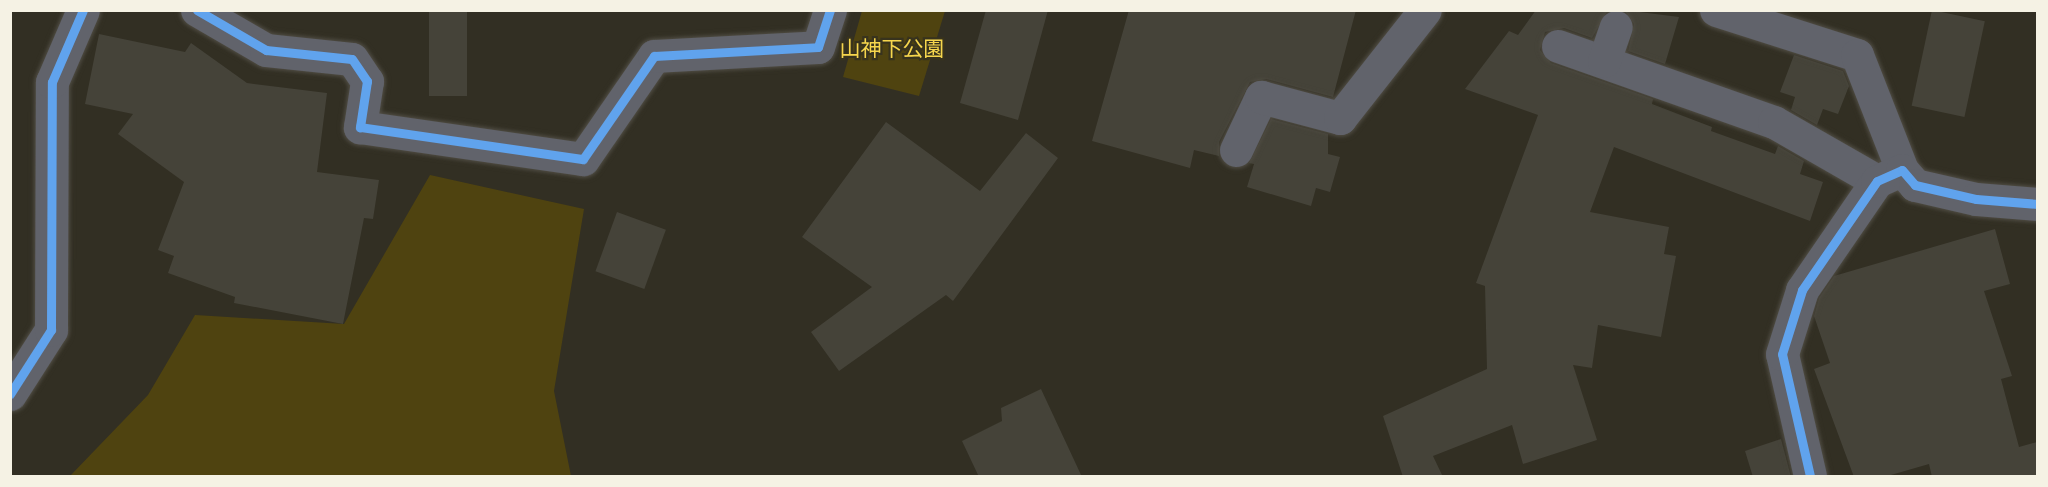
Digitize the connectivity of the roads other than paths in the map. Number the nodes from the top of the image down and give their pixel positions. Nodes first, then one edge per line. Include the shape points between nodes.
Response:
1 (83, 10) edge
2 (198, 10) edge
3 (830, 10) edge
4 (1425, 10) edge
5 (1716, 10) edge
6 (1616, 27) dead end
7 (1558, 46) dead end
8 (1604, 61) junction
9 (1236, 150) dead end
10 (1889, 176) junction
11 (2037, 204) edge
12 (10, 394) edge
13 (1810, 477) edge

1 - 12 street via 52,82 51,330
2 - 3 street via 266,50 352,59 367,81 360,127 583,159 654,56 818,47
4 - 9 street via 1340,118 1261,97
5 - 10 street via 1857,55
6 - 8 street
7 - 8 street
8 - 10 street via 1691,78
10 - 11 street via 1976,199
10 - 13 street via 1802,290 1782,354

